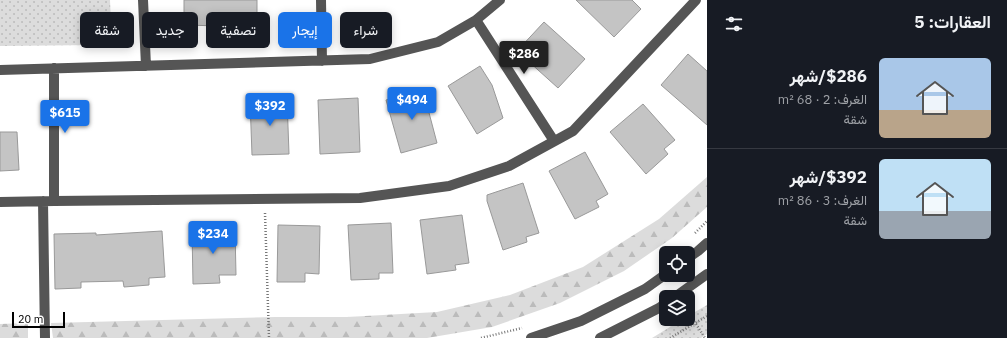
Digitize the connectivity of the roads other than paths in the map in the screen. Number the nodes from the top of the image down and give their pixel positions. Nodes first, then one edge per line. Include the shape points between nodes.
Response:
1 (143, 0) edge
2 (321, 0) edge
3 (500, 0) edge
4 (696, 0) edge
5 (476, 20) junction
6 (322, 60) junction
7 (146, 66) junction
8 (54, 68) junction
9 (0, 70) edge
10 (554, 141) junction
11 (43, 201) junction
12 (54, 201) junction
13 (0, 202) edge
14 (707, 243) edge
15 (695, 253) edge
16 (707, 274) edge
17 (659, 279) edge
18 (685, 290) edge
19 (659, 308) edge
20 (45, 338) edge
21 (531, 338) edge
22 (600, 338) edge

1 - 7 street
2 - 6 street
3 - 5 street
4 - 10 street via 573,132
5 - 6 street via 438,42 370,59
5 - 10 street
6 - 7 street
7 - 8 street
8 - 9 street
8 - 12 street
10 - 12 street via 509,166 449,186 360,198
11 - 12 street
11 - 13 street
11 - 20 street
14 - 15 street
16 - 18 street
17 - 21 street via 645,289 581,321
19 - 22 street

